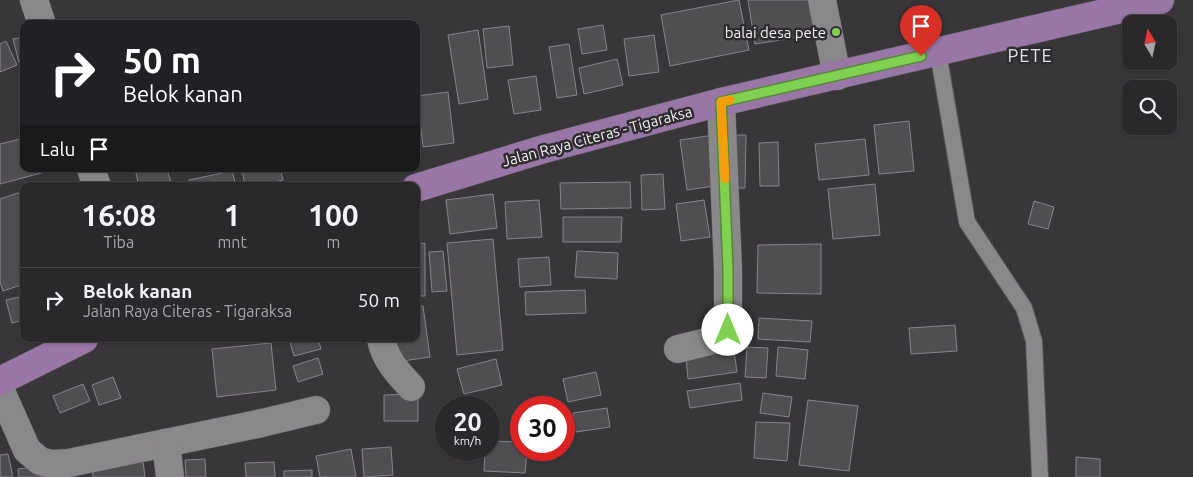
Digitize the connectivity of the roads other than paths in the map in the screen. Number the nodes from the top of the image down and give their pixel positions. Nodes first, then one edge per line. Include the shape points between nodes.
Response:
1 (34, 0) edge
2 (822, 0) edge
3 (1160, 0) edge
4 (1118, 5) edge
5 (41, 20) edge
6 (938, 52) junction
7 (837, 76) junction
8 (721, 102) junction
9 (420, 187) edge
10 (78, 342) edge
11 (382, 342) edge
12 (678, 349) dead end
13 (0, 382) edge
14 (411, 387) dead end
15 (0, 389) edge
16 (316, 410) dead end
17 (166, 443) junction
18 (170, 477) edge
19 (1040, 477) edge

1 - 5 street
2 - 7 street
3 - 4 main road, Jalan Raya Citeras - Tigaraksa
4 - 6 main road, Jalan Raya Citeras - Tigaraksa
6 - 7 main road, Jalan Raya Citeras - Tigaraksa
6 - 19 lane via 967,222 1024,308 1034,341
7 - 8 main road, Jalan Raya Citeras - Tigaraksa
8 - 9 main road, Jalan Raya Citeras - Tigaraksa via 544,149
8 - 12 street via 728,330 722,338
10 - 13 main road
11 - 14 street via 392,366
15 - 17 street via 27,450 40,461 69,464
16 - 17 street
17 - 18 street

